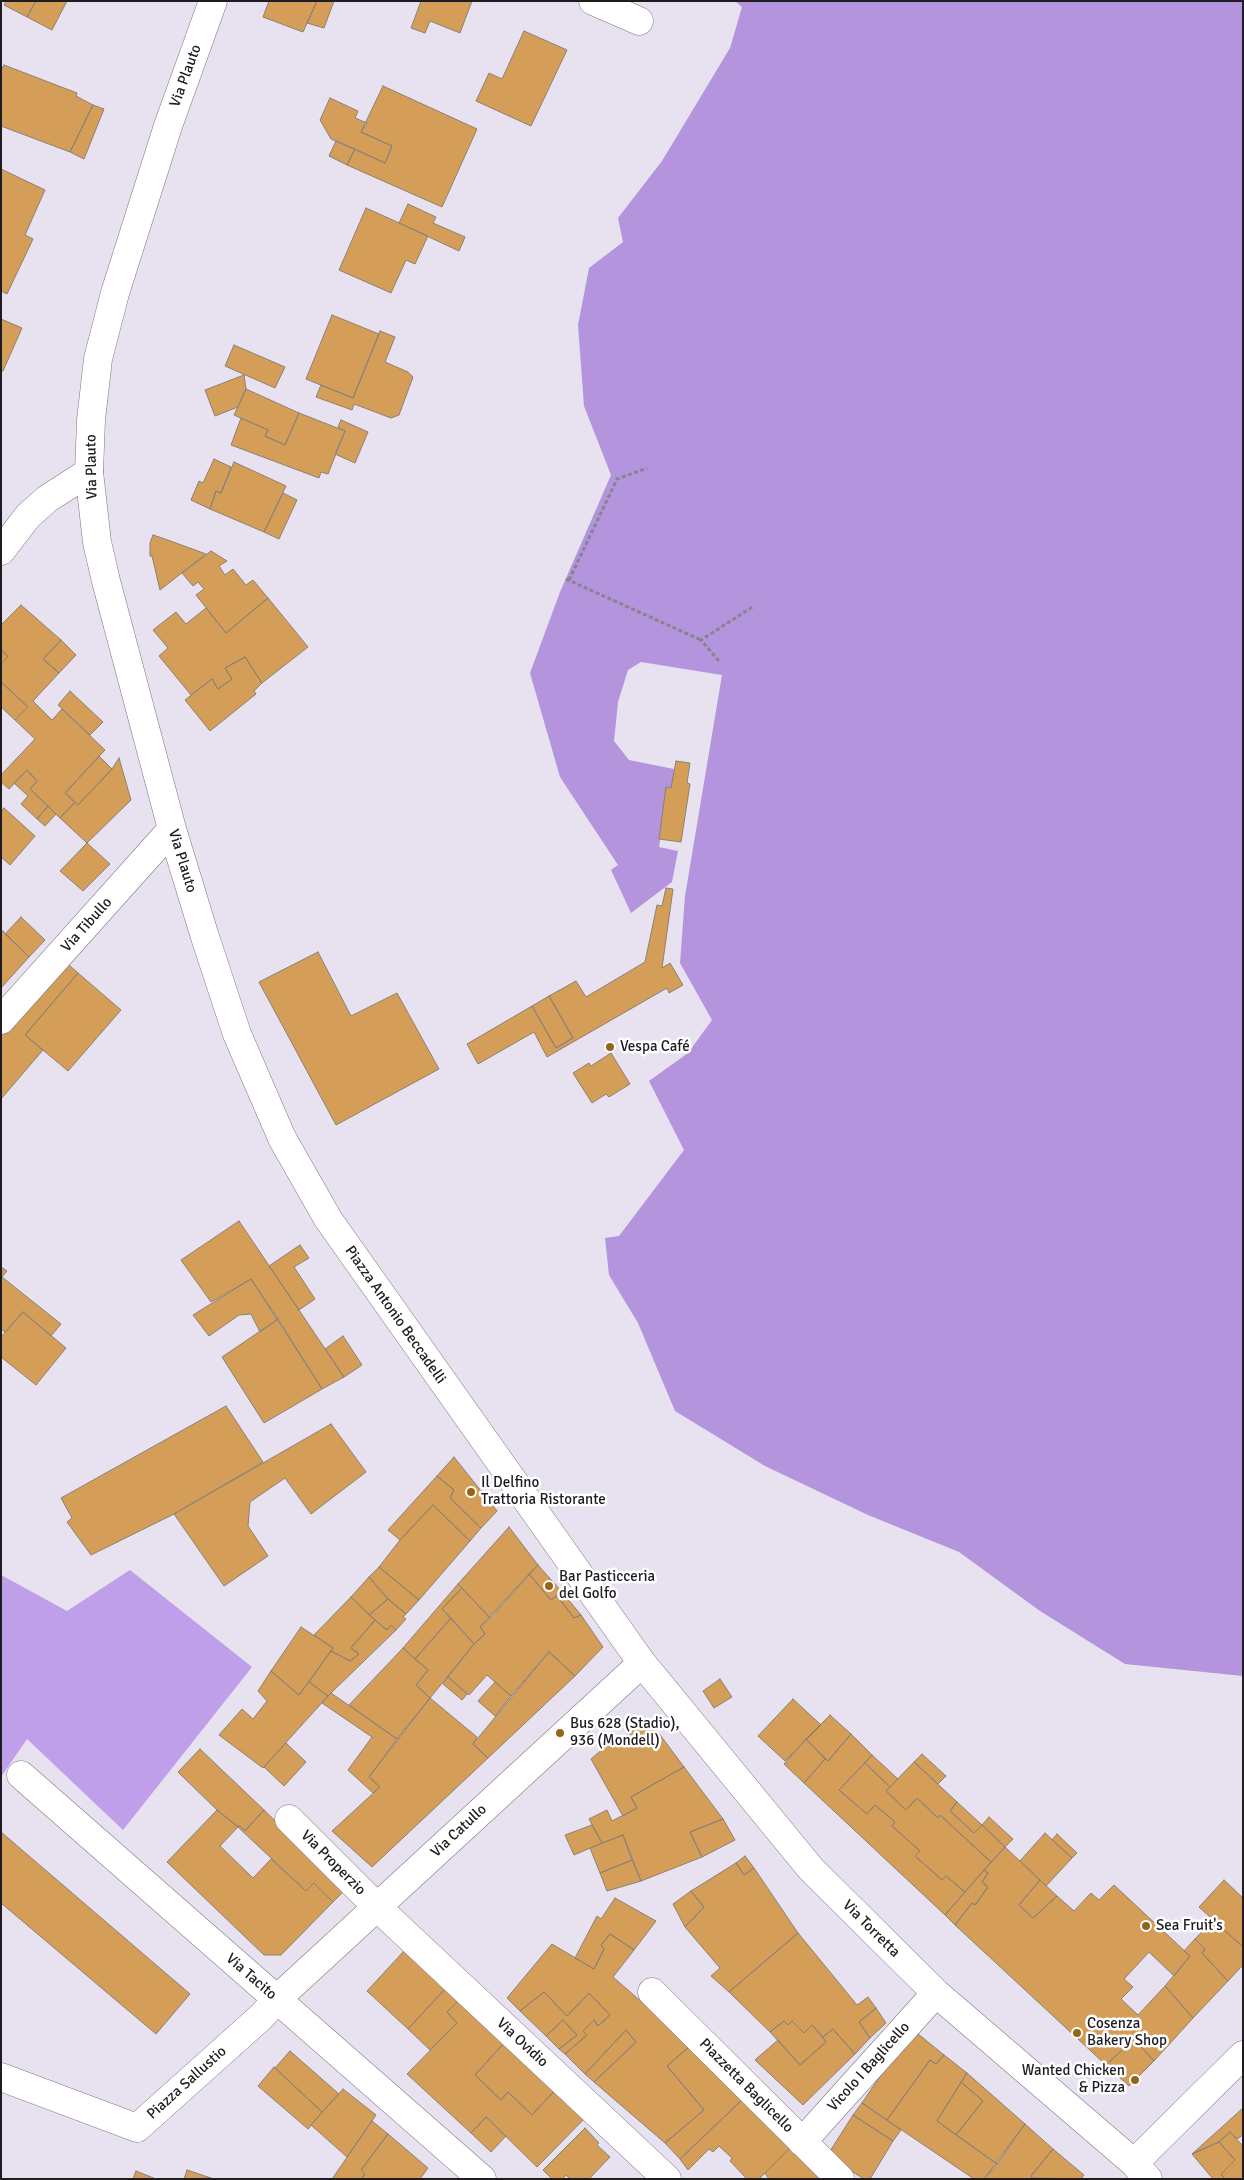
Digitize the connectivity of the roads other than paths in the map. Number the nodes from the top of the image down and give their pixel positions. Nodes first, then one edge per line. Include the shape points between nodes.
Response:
1 (213, 1) edge
2 (592, 1) edge
3 (639, 21) dead end
4 (89, 472) junction
5 (1, 551) edge
6 (172, 830) junction
7 (205, 937) joint
8 (1, 1020) edge
9 (642, 1663) junction
10 (21, 1775) dead end
11 (289, 1819) dead end
12 (377, 1906) junction
13 (652, 1992) dead end
14 (936, 1993) junction
15 (277, 1999) junction
16 (1243, 2055) edge
17 (1, 2077) edge
18 (802, 2142) junction
19 (1141, 2171) edge
20 (482, 2179) edge
21 (667, 2179) edge
22 (840, 2179) edge

1 - 4 street, Via Plauto via 168,126 115,293 98,358
2 - 3 street
4 - 5 street via 47,499 28,516
4 - 6 street, Via Plauto via 97,542
6 - 7 street, Via Plauto
6 - 8 street, Via Tibullo
7 - 9 street, Piazza Antonio Beccadelli via 244,1051 282,1138 328,1219
9 - 12 street, Via Catullo
9 - 14 street, Via Torretta via 811,1869
10 - 15 street, Via Tacito
11 - 12 street, Via Properzio
12 - 15 street, Via Catullo
12 - 21 street, Via Ovidio
13 - 18 street, Piazzetta Baglicello
14 - 18 street, Vicolo I Baglicello
14 - 19 street, Via Torretta
15 - 17 street, Piazza Sallustio via 137,2128
15 - 20 street, Via Tacito
16 - 19 street
18 - 22 street, Piazzetta Baglicello

